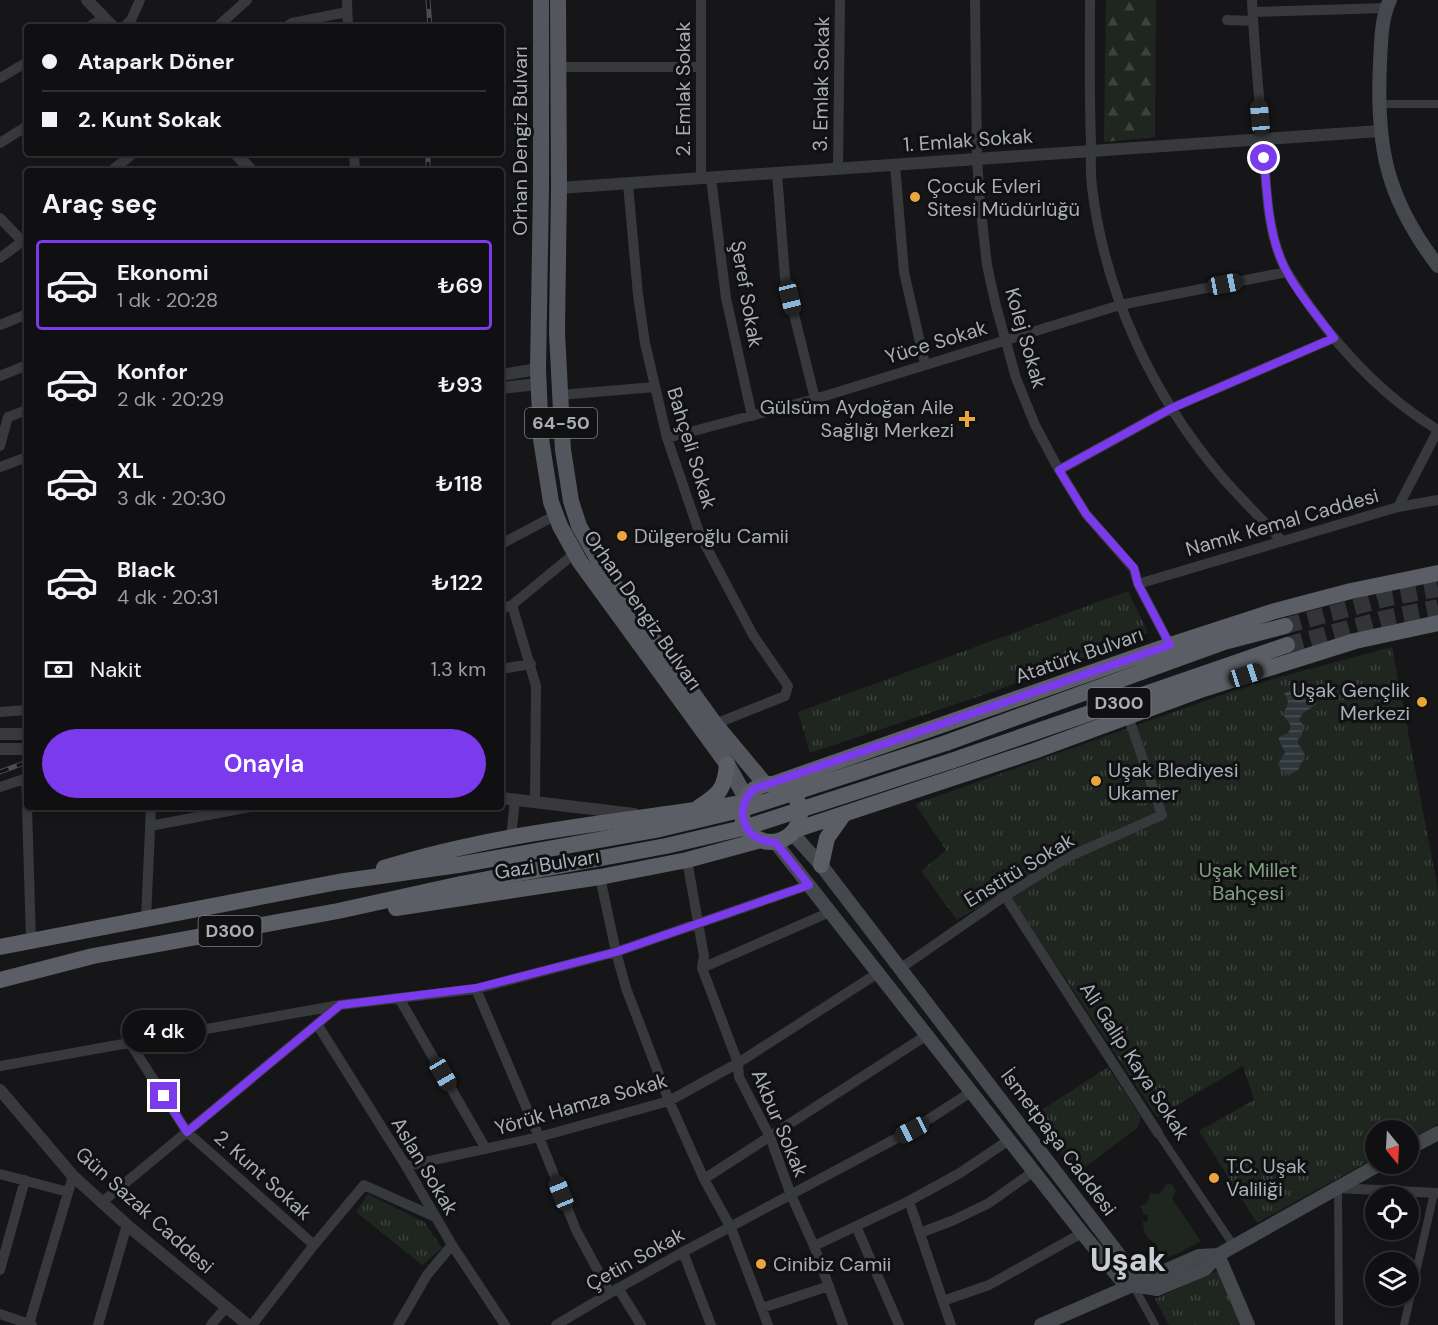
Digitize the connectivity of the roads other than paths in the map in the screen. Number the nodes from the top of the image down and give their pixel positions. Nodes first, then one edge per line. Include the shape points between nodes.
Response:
1 (87, 0) edge
2 (140, 0) edge
3 (247, 0) edge
4 (542, 0) edge
5 (558, 0) edge
6 (701, 0) edge
7 (840, 0) edge
8 (975, 0) edge
9 (1090, 0) edge
10 (1252, 0) edge
11 (1388, 4) edge
12 (1310, 5) edge
13 (347, 6) edge
14 (1253, 16) junction
15 (1227, 20) dead end
16 (108, 22) edge
17 (127, 24) edge
18 (220, 24) edge
19 (290, 24) edge
20 (348, 24) edge
21 (24, 64) edge
22 (558, 67) junction
23 (701, 67) junction
24 (0, 78) edge
25 (1378, 104) junction
26 (1438, 104) edge
27 (24, 128) edge
28 (1380, 131) junction
29 (1262, 139) junction
30 (0, 143) edge
31 (1091, 151) junction
32 (130, 156) edge
33 (238, 156) edge
34 (977, 159) junction
35 (895, 165) junction
36 (115, 168) edge
37 (248, 168) edge
38 (838, 169) junction
39 (777, 173) junction
40 (706, 178) junction
41 (628, 184) junction
42 (559, 188) junction
43 (541, 189) junction
44 (0, 218) edge
45 (24, 240) edge
46 (24, 242) edge
47 (0, 258) edge
48 (1438, 266) edge
49 (1287, 272) junction
50 (1120, 305) junction
51 (24, 315) edge
52 (0, 325) edge
53 (1334, 338) junction
54 (1004, 340) junction
55 (925, 364) junction
56 (24, 366) edge
57 (504, 375) edge
58 (0, 376) edge
59 (538, 377) junction
60 (559, 382) junction
61 (504, 387) edge
62 (655, 387) junction
63 (814, 399) junction
64 (1172, 408) junction
65 (24, 411) edge
66 (752, 416) junction
67 (1438, 430) edge
68 (667, 438) junction
69 (0, 446) edge
70 (24, 458) edge
71 (0, 467) edge
72 (1059, 470) junction
73 (1438, 500) edge
74 (1398, 507) junction
75 (556, 515) junction
76 (1281, 540) junction
77 (504, 542) edge
78 (575, 554) junction
79 (1438, 573) edge
80 (1138, 584) junction
81 (512, 605) junction
82 (504, 608) edge
83 (1438, 622) edge
84 (1285, 626) tunnel mouth
85 (1170, 645) junction
86 (1287, 645) tunnel mouth
87 (531, 664) junction
88 (504, 668) edge
89 (24, 710) edge
90 (0, 712) edge
91 (1128, 716) junction
92 (716, 724) junction
93 (0, 734) edge
94 (24, 734) edge
95 (0, 749) edge
96 (24, 749) edge
97 (727, 764) junction
98 (24, 779) edge
99 (769, 784) junction
100 (0, 787) edge
101 (504, 798) edge
102 (515, 800) junction
103 (744, 801) junction
104 (534, 802) junction
105 (27, 810) edge
106 (151, 810) edge
107 (234, 810) edge
108 (695, 811) junction
109 (844, 814) junction
110 (650, 817) junction
111 (150, 826) junction
112 (793, 831) junction
113 (511, 837) junction
114 (768, 841) junction
115 (706, 856) junction
116 (687, 860) junction
117 (458, 865) joint
118 (821, 865) junction
119 (600, 877) junction
120 (338, 882) junction
121 (809, 885) junction
122 (1005, 896) junction
123 (338, 911) junction
124 (830, 912) junction
125 (146, 919) junction
126 (699, 923) junction
127 (31, 941) junction
128 (0, 947) edge
129 (616, 952) junction
130 (702, 968) junction
131 (901, 968) junction
132 (878, 973) junction
133 (0, 980) edge
134 (476, 988) junction
135 (399, 998) junction
136 (340, 1005) junction
137 (317, 1024) junction
138 (927, 1035) junction
139 (130, 1043) junction
140 (738, 1063) junction
141 (0, 1066) edge
142 (971, 1092) junction
143 (1, 1094) edge
144 (669, 1101) junction
145 (187, 1132) junction
146 (1158, 1133) joint
147 (1438, 1133) edge
148 (539, 1137) junction
149 (770, 1137) junction
150 (1009, 1140) junction
151 (1419, 1143) edge
152 (486, 1149) junction
153 (406, 1166) junction
154 (1034, 1171) junction
155 (1365, 1172) edge
156 (0, 1174) edge
157 (1375, 1174) edge
158 (73, 1176) junction
159 (704, 1179) junction
160 (25, 1180) junction
161 (1379, 1186) edge
162 (1338, 1188) junction
163 (1365, 1189) edge
164 (68, 1192) junction
165 (1419, 1192) edge
166 (1436, 1193) edge
167 (791, 1195) junction
168 (909, 1201) junction
169 (101, 1203) junction
170 (433, 1216) junction
171 (128, 1225) junction
172 (856, 1226) junction
173 (731, 1228) junction
174 (920, 1233) junction
175 (1082, 1233) junction
176 (314, 1245) junction
177 (452, 1245) junction
178 (814, 1246) junction
179 (1234, 1246) junction
180 (683, 1252) junction
181 (1218, 1255) junction
182 (0, 1270) edge
183 (1133, 1285) junction
184 (829, 1286) junction
185 (614, 1291) junction
186 (943, 1301) junction
187 (226, 1307) junction
188 (762, 1308) junction
189 (0, 1314) edge
190 (31, 1324) edge
191 (98, 1325) edge
192 (211, 1325) edge
193 (248, 1325) edge
194 (252, 1325) edge
195 (398, 1325) edge
196 (505, 1325) edge
197 (556, 1325) edge
198 (640, 1325) edge
199 (711, 1325) edge
200 (768, 1325) edge
201 (843, 1325) edge
202 (899, 1325) edge
203 (951, 1325) edge
204 (1041, 1325) edge
205 (1155, 1325) edge
206 (1248, 1325) edge
207 (1338, 1325) edge
208 (1404, 1325) edge

1 - 16 street
2 - 17 street
3 - 18 street
4 - 43 main road, Orhan Dengiz Bulvarı / 64-50
5 - 22 main road, Orhan Dengiz Bulvarı / 64-50
6 - 23 street, 2. Emlak Sokak
7 - 38 street, 3. Emlak Sokak
8 - 34 street, Kolej Sokak
9 - 31 street
10 - 14 street
11 - 12 street
11 - 25 main road via 1380,51
12 - 14 street
13 - 19 street
13 - 20 street
14 - 15 street
14 - 29 street
21 - 24 street
22 - 23 street
22 - 42 main road, Orhan Dengiz Bulvarı / 64-50
23 - 40 street, 2. Emlak Sokak
25 - 26 street
25 - 28 main road
27 - 30 street
28 - 29 street, 1. Emlak Sokak
28 - 48 main road via 1388,172 1401,206
29 - 31 street, 1. Emlak Sokak
29 - 49 street via 1270,215
31 - 34 street, 1. Emlak Sokak
31 - 50 street via 1091,185
32 - 36 street
33 - 37 street
34 - 35 street, 1. Emlak Sokak
34 - 54 street, Kolej Sokak via 987,265
35 - 38 street, 1. Emlak Sokak
35 - 55 street via 904,272
38 - 39 street, 1. Emlak Sokak
39 - 40 street, 1. Emlak Sokak
39 - 63 street via 785,278
40 - 41 street, 1. Emlak Sokak
40 - 66 street, Şeref Sokak via 726,298
41 - 42 street, 1. Emlak Sokak
41 - 62 street, Bahçeli Sokak via 638,295
42 - 43 main road
42 - 60 main road, Orhan Dengiz Bulvarı / 64-50
43 - 59 main road, Orhan Dengiz Bulvarı / 64-50
44 - 45 street
46 - 47 street
49 - 50 street, Yüce Sokak
49 - 53 street
50 - 54 street, Yüce Sokak
50 - 64 street via 1147,368
51 - 52 street
53 - 64 street
53 - 67 street via 1386,393
54 - 55 street, Yüce Sokak
54 - 72 street, Kolej Sokak via 1035,426
55 - 63 street, Yüce Sokak
56 - 58 street
57 - 59 street
59 - 60 main road
59 - 61 street
59 - 75 main road, Orhan Dengiz Bulvarı / 64-50 via 545,468
60 - 62 street
60 - 92 main road, Orhan Dengiz Bulvarı / 64-50 via 567,479 579,526 605,572
62 - 68 street, Bahçeli Sokak
63 - 66 street, Yüce Sokak
64 - 72 street
64 - 76 street via 1223,478
65 - 69 street via 8,417
66 - 68 street, Yüce Sokak
67 - 74 street
68 - 92 street, Bahçeli Sokak via 700,536 753,635 788,686 785,696
70 - 71 street
72 - 80 street, Kolej Sokak via 1086,514 1134,568
73 - 74 street, Namık Kemal Caddesi
74 - 76 street, Namık Kemal Caddesi
75 - 77 street
75 - 78 main road, Orhan Dengiz Bulvarı / 64-50
76 - 80 street, Namık Kemal Caddesi
78 - 81 street
78 - 97 main road, Orhan Dengiz Bulvarı / 64-50
79 - 85 highway, Atatürk Bulvarı via 1275,611
80 - 85 street, Kolej Sokak
81 - 82 street
81 - 87 street
83 - 91 highway via 1355,641 1203,688
84 - 117 highway, Atatürk Bulvarı / D300, bridge via 1224,642 946,743 740,810 660,829
85 - 99 highway, Atatürk Bulvarı
86 - 123 highway, Gazi Bulvarı / D300, bridge via 747,827
87 - 88 street
87 - 104 street via 536,686
89 - 90 street
91 - 109 highway
91 - 122 street, Enstitü Sokak via 1162,815 1066,858
92 - 99 main road, Orhan Dengiz Bulvarı / 64-50
93 - 94 street
95 - 96 street
97 - 103 main road, Orhan Dengiz Bulvarı / 64-50
97 - 108 highway via 722,790
98 - 100 street
99 - 103 highway via 754,789
99 - 112 highway via 790,791 797,801 800,812
101 - 102 street
102 - 104 street
102 - 113 street
103 - 108 highway, Gazi Bulvarı
103 - 114 highway via 744,825 751,834
104 - 110 street
105 - 127 street
106 - 111 street
107 - 111 street
108 - 110 highway, Gazi Bulvarı
108 - 115 highway via 708,815 716,828 715,846
109 - 112 highway
109 - 118 highway via 827,838
110 - 113 highway, Gazi Bulvarı
111 - 125 street
112 - 114 highway via 784,839
112 - 118 main road, İsmetpaşa Caddesi
113 - 120 highway, Gazi Bulvarı via 425,855
114 - 115 highway, Gazi Bulvarı
114 - 121 main road, İsmetpaşa Caddesi
115 - 116 highway, Gazi Bulvarı
116 - 119 highway, Gazi Bulvarı
116 - 126 street, Akbur Sokak
117 - 120 highway, Gazi Bulvarı / D300
118 - 131 main road, İsmetpaşa Caddesi
119 - 123 highway, Gazi Bulvarı via 398,908
119 - 129 street
120 - 125 highway, Gazi Bulvarı / D300
121 - 124 main road, İsmetpaşa Caddesi
121 - 126 street
122 - 131 street, Enstitü Sokak
122 - 146 street, Ali Galip Kaya Sokak
123 - 133 highway, Gazi Bulvarı / D300 via 93,956
124 - 130 street
124 - 132 main road, İsmetpaşa Caddesi
125 - 127 highway, Gazi Bulvarı / D300
126 - 129 street
126 - 130 street, Akbur Sokak
127 - 128 highway, Gazi Bulvarı / D300
129 - 134 street
129 - 144 street
130 - 140 street, Akbur Sokak
131 - 183 main road, İsmetpaşa Caddesi via 1133,1273
132 - 138 main road, İsmetpaşa Caddesi
132 - 140 street, Yörük Hamza Sokak
134 - 135 street
134 - 148 street
135 - 136 street
135 - 152 street
136 - 137 street
136 - 139 street
137 - 145 street
137 - 153 street, Aslan Sokak
138 - 142 main road, İsmetpaşa Caddesi
138 - 149 street
139 - 141 street
139 - 145 street, 2. Kunt Sokak
140 - 144 street, Yörük Hamza Sokak
140 - 149 street, Akbur Sokak via 739,1077
142 - 150 main road, İsmetpaşa Caddesi
142 - 167 street, Çetin Sokak via 912,1130
143 - 158 street, Gün Sazak Caddesi
144 - 148 street, Yörük Hamza Sokak
144 - 159 street
145 - 169 street
145 - 176 street, 2. Kunt Sokak
146 - 179 street, Ali Galip Kaya Sokak
147 - 151 main road
148 - 152 street, Yörük Hamza Sokak
148 - 185 street via 576,1230
149 - 159 street
149 - 167 street, Akbur Sokak
150 - 154 main road, İsmetpaşa Caddesi
150 - 168 street
152 - 153 street, Yörük Hamza Sokak
153 - 170 street, Aslan Sokak
154 - 174 street via 989,1203
154 - 175 main road, İsmetpaşa Caddesi
155 - 162 main road
156 - 160 street
157 - 161 street via 1373,1182
158 - 164 street
158 - 169 street, Gün Sazak Caddesi
159 - 173 street
160 - 164 street
160 - 182 street
162 - 163 street
162 - 179 main road
162 - 207 street
164 - 190 street
165 - 166 street
166 - 208 street
167 - 173 street, Çetin Sokak
167 - 178 street, Akbur Sokak
168 - 172 street
168 - 174 street
169 - 171 street, Gün Sazak Caddesi
170 - 176 street via 364,1185
170 - 177 street, Aslan Sokak
171 - 187 street, Gün Sazak Caddesi
171 - 191 street
172 - 178 street
172 - 202 street
173 - 180 street, Çetin Sokak
173 - 188 street
174 - 186 street
175 - 183 main road, İsmetpaşa Caddesi via 1121,1280
175 - 186 street via 989,1285
176 - 194 street
177 - 195 street via 427,1275
177 - 196 street, Aslan Sokak
178 - 184 street, Akbur Sokak
179 - 181 main road
180 - 185 street, Çetin Sokak
180 - 199 street
181 - 183 main road via 1205,1269 1157,1289
181 - 206 main road
183 - 204 main road
183 - 205 street
184 - 188 street
184 - 201 street, Akbur Sokak
185 - 197 street, Çetin Sokak
185 - 198 street
186 - 203 street
187 - 192 street
187 - 193 street, Gün Sazak Caddesi
188 - 200 street
189 - 190 street

